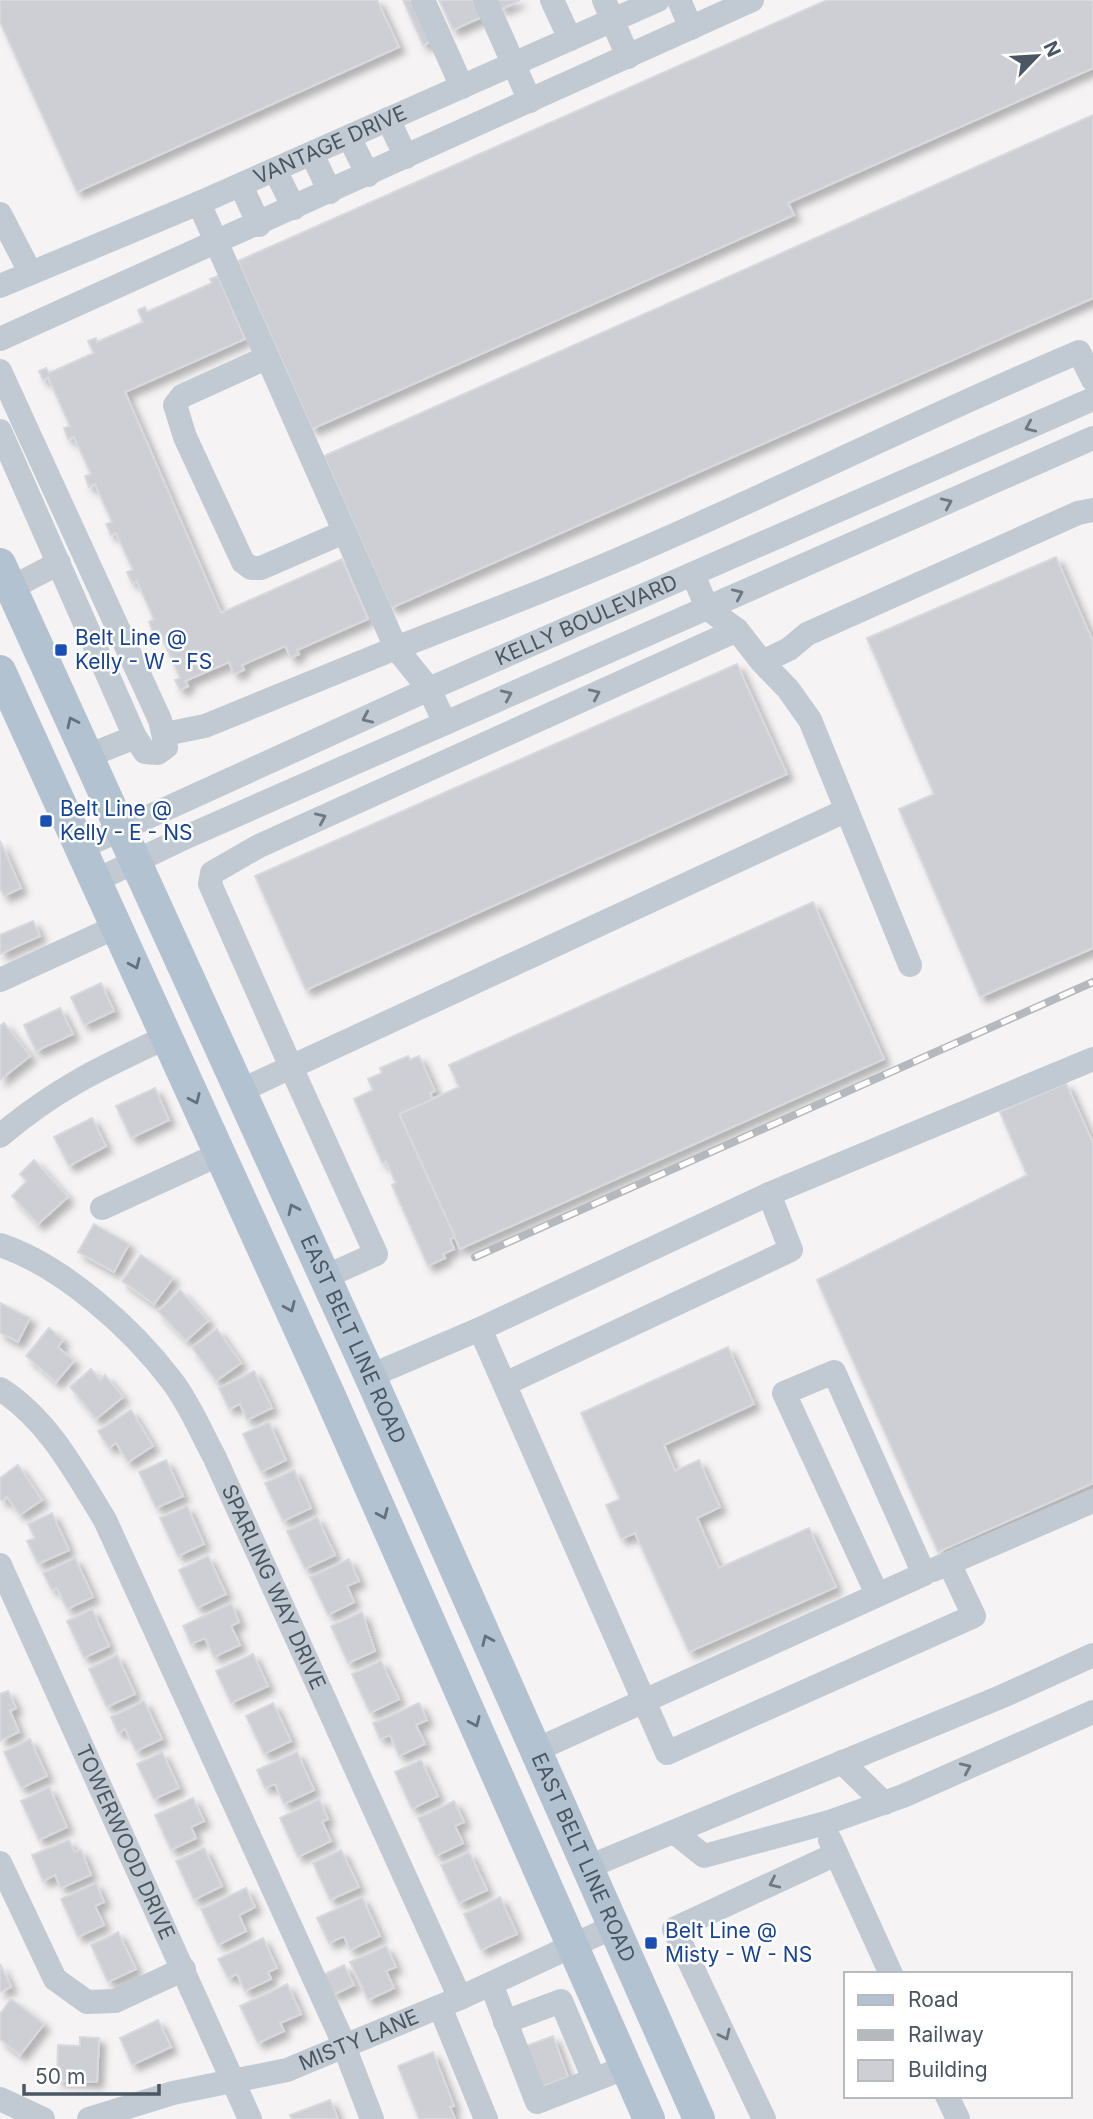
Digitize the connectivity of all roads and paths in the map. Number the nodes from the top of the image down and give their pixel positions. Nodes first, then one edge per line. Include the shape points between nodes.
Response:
1 (424, 0) edge
2 (485, 0) edge
3 (552, 0) edge
4 (658, 0) edge
5 (679, 0) edge
6 (740, 2) edge
7 (608, 10) edge
8 (691, 28) junction
9 (564, 42) junction
10 (628, 57) junction
11 (514, 64) junction
12 (573, 82) junction
13 (469, 84) junction
14 (530, 101) junction
15 (429, 102) junction
16 (494, 117) junction
17 (388, 119) junction
18 (349, 137) junction
19 (446, 139) junction
20 (312, 153) junction
21 (406, 158) junction
22 (275, 170) junction
23 (368, 175) junction
24 (241, 185) junction
25 (330, 192) junction
26 (199, 203) junction
27 (295, 208) junction
28 (0, 214) edge
29 (259, 225) junction
30 (215, 244) junction
31 (30, 272) junction
32 (0, 286) edge
33 (0, 339) edge
34 (1086, 349) edge
35 (266, 358) junction
36 (0, 371) edge
37 (1093, 380) edge
38 (1093, 399) edge
39 (0, 431) edge
40 (1093, 438) edge
41 (1093, 510) edge
42 (344, 532) junction
43 (59, 563) junction
44 (693, 574) junction
45 (6, 576) edge
46 (707, 608) junction
47 (737, 630) junction
48 (396, 648) junction
49 (762, 662) junction
50 (0, 671) edge
51 (429, 689) junction
52 (437, 727) junction
53 (165, 734) junction
54 (135, 737) junction
55 (88, 756) junction
56 (444, 763) junction
57 (847, 810) junction
58 (244, 813) junction
59 (122, 828) junction
60 (258, 846) junction
61 (82, 847) junction
62 (138, 861) junction
63 (97, 880) junction
64 (118, 926) junction
65 (910, 965) dead end
66 (0, 980) edge
67 (167, 1037) junction
68 (1093, 1059) edge
69 (291, 1067) junction
70 (240, 1091) junction
71 (0, 1136) edge
72 (220, 1154) junction
73 (769, 1194) junction
74 (102, 1208) dead end
75 (0, 1245) edge
76 (325, 1277) junction
77 (480, 1329) junction
78 (370, 1376) junction
79 (505, 1384) junction
80 (0, 1389) edge
81 (329, 1394) junction
82 (1093, 1501) edge
83 (948, 1563) junction
84 (0, 1565) edge
85 (924, 1574) junction
86 (877, 1594) junction
87 (1093, 1655) edge
88 (642, 1699) junction
89 (1093, 1712) edge
90 (536, 1750) junction
91 (842, 1762) junction
92 (884, 1803) junction
93 (823, 1824) junction
94 (674, 1832) junction
95 (836, 1854) junction
96 (0, 1863) edge
97 (589, 1867) junction
98 (615, 1926) junction
99 (575, 1945) junction
100 (184, 1969) junction
101 (890, 1972) edge
102 (491, 1984) junction
103 (450, 2003) junction
104 (506, 2022) junction
105 (608, 2022) junction
106 (576, 2035) junction
107 (345, 2047) junction
108 (627, 2067) junction
109 (594, 2079) junction
110 (235, 2083) junction
111 (948, 2098) edge
112 (0, 2099) edge
113 (43, 2119) edge
114 (89, 2119) edge
115 (250, 2119) edge
116 (372, 2119) edge
117 (486, 2119) edge
118 (647, 2119) edge
119 (699, 2119) edge
120 (764, 2119) edge
121 (958, 2119) edge

1 - 13 street
2 - 11 street
3 - 9 street
4 - 7 street, VANTAGE DRIVE
5 - 8 street
6 - 8 street
7 - 9 street, VANTAGE DRIVE
7 - 10 street
8 - 10 street
9 - 11 street, VANTAGE DRIVE
9 - 12 street
10 - 12 street
11 - 13 street, VANTAGE DRIVE
11 - 14 street
12 - 14 street
13 - 15 street, VANTAGE DRIVE
13 - 16 street
14 - 16 street
15 - 17 street, VANTAGE DRIVE
15 - 19 street
16 - 19 street
17 - 18 street, VANTAGE DRIVE
17 - 21 street
18 - 20 street, VANTAGE DRIVE
18 - 23 street
19 - 21 street
20 - 22 street, VANTAGE DRIVE
20 - 25 street
21 - 23 street
22 - 24 street, VANTAGE DRIVE
22 - 27 street
23 - 25 street
24 - 26 street, VANTAGE DRIVE
24 - 29 street
25 - 27 street
26 - 30 street
26 - 31 street, VANTAGE DRIVE
27 - 29 street
28 - 31 street
29 - 30 street
30 - 33 street
30 - 35 street
31 - 32 street, VANTAGE DRIVE
34 - 37 street
34 - 48 street via 565,582
35 - 42 street
35 - 42 street via 182,396 175,405 185,437 243,562 251,568 261,568
36 - 53 street
38 -> 44 street, KELLY BOULEVARD
39 - 43 street
46 -> 40 street, KELLY BOULEVARD
41 - 49 street via 807,634
42 - 48 street
43 - 45 street
43 - 54 street
44 - 46 street
44 - 51 street, KELLY BOULEVARD
55 -> 45 main road, EAST BELT LINE ROAD
46 - 47 street
52 -> 46 street, KELLY BOULEVARD
47 - 49 street
56 -> 47 street
48 - 51 street
48 - 53 street via 205,726
49 - 57 street via 810,720
50 - 61 main road, EAST BELT LINE ROAD
51 - 52 street
51 -> 59 street, KELLY BOULEVARD
52 - 56 street
52 - 58 street, KELLY BOULEVARD
53 - 54 street via 166,747 158,753 145,752
54 - 55 street
55 - 59 main road, EAST BELT LINE ROAD
60 -> 56 street
57 - 65 street
57 - 69 street
58 - 60 street
58 - 62 street, KELLY BOULEVARD
59 - 61 street, KELLY BOULEVARD
59 - 62 main road, EAST BELT LINE ROAD
60 - 69 street via 212,873 210,884
61 - 63 main road, EAST BELT LINE ROAD
62 - 63 street, KELLY BOULEVARD
62 - 70 main road, EAST BELT LINE ROAD
63 - 64 main road, EAST BELT LINE ROAD
64 - 66 street
64 -> 67 main road, EAST BELT LINE ROAD
67 - 71 street via 90,1071 37,1104
67 -> 72 main road, EAST BELT LINE ROAD
68 - 73 street
69 - 70 street
69 - 76 street via 376,1254
76 -> 70 main road, EAST BELT LINE ROAD
72 - 74 street
72 -> 81 main road, EAST BELT LINE ROAD
73 - 77 street
73 - 79 street via 791,1250
75 - 103 street, SPARLING WAY DRIVE via 21,1252 76,1287 141,1345 173,1382 214,1456
76 - 78 main road, EAST BELT LINE ROAD
77 - 78 street
77 - 79 street
78 - 81 main road
90 -> 78 main road, EAST BELT LINE ROAD
79 - 88 street
80 - 107 street via 21,1403 65,1455 105,1520
81 -> 99 main road, EAST BELT LINE ROAD
82 - 83 street
83 - 85 street
83 - 88 street via 974,1616 667,1753
84 - 100 street, TOWERWOOD DRIVE
85 - 86 street
85 - 86 street via 834,1372 822,1377 785,1393
86 - 88 street
87 - 91 street
88 - 90 street
92 -> 89 street
90 - 97 main road, EAST BELT LINE ROAD
91 - 92 street
91 - 94 street
92 - 93 street
93 - 94 street via 704,1856
93 - 95 street
94 - 97 street
95 - 101 street
95 -> 120 street via 674,1929
96 - 100 street via 54,1979 87,2002 115,2001
97 - 98 main road, EAST BELT LINE ROAD
98 - 99 street, MISTY LANE
98 - 119 main road, EAST BELT LINE ROAD
99 - 102 street, MISTY LANE
99 - 105 main road, EAST BELT LINE ROAD
100 - 110 street, TOWERWOOD DRIVE
102 - 103 street, MISTY LANE
102 - 104 street
103 - 107 street, MISTY LANE
103 - 117 street, SPARLING WAY DRIVE
104 - 106 street via 561,2001
104 - 109 street via 537,2102
105 - 106 street
105 - 108 main road, EAST BELT LINE ROAD
106 - 109 street
107 - 110 street, MISTY LANE via 287,2070
107 - 116 street
108 - 109 street
108 - 118 main road, EAST BELT LINE ROAD
110 - 114 street, MISTY LANE via 173,2093
110 - 115 street, TOWERWOOD DRIVE
111 - 121 street
112 - 113 street

